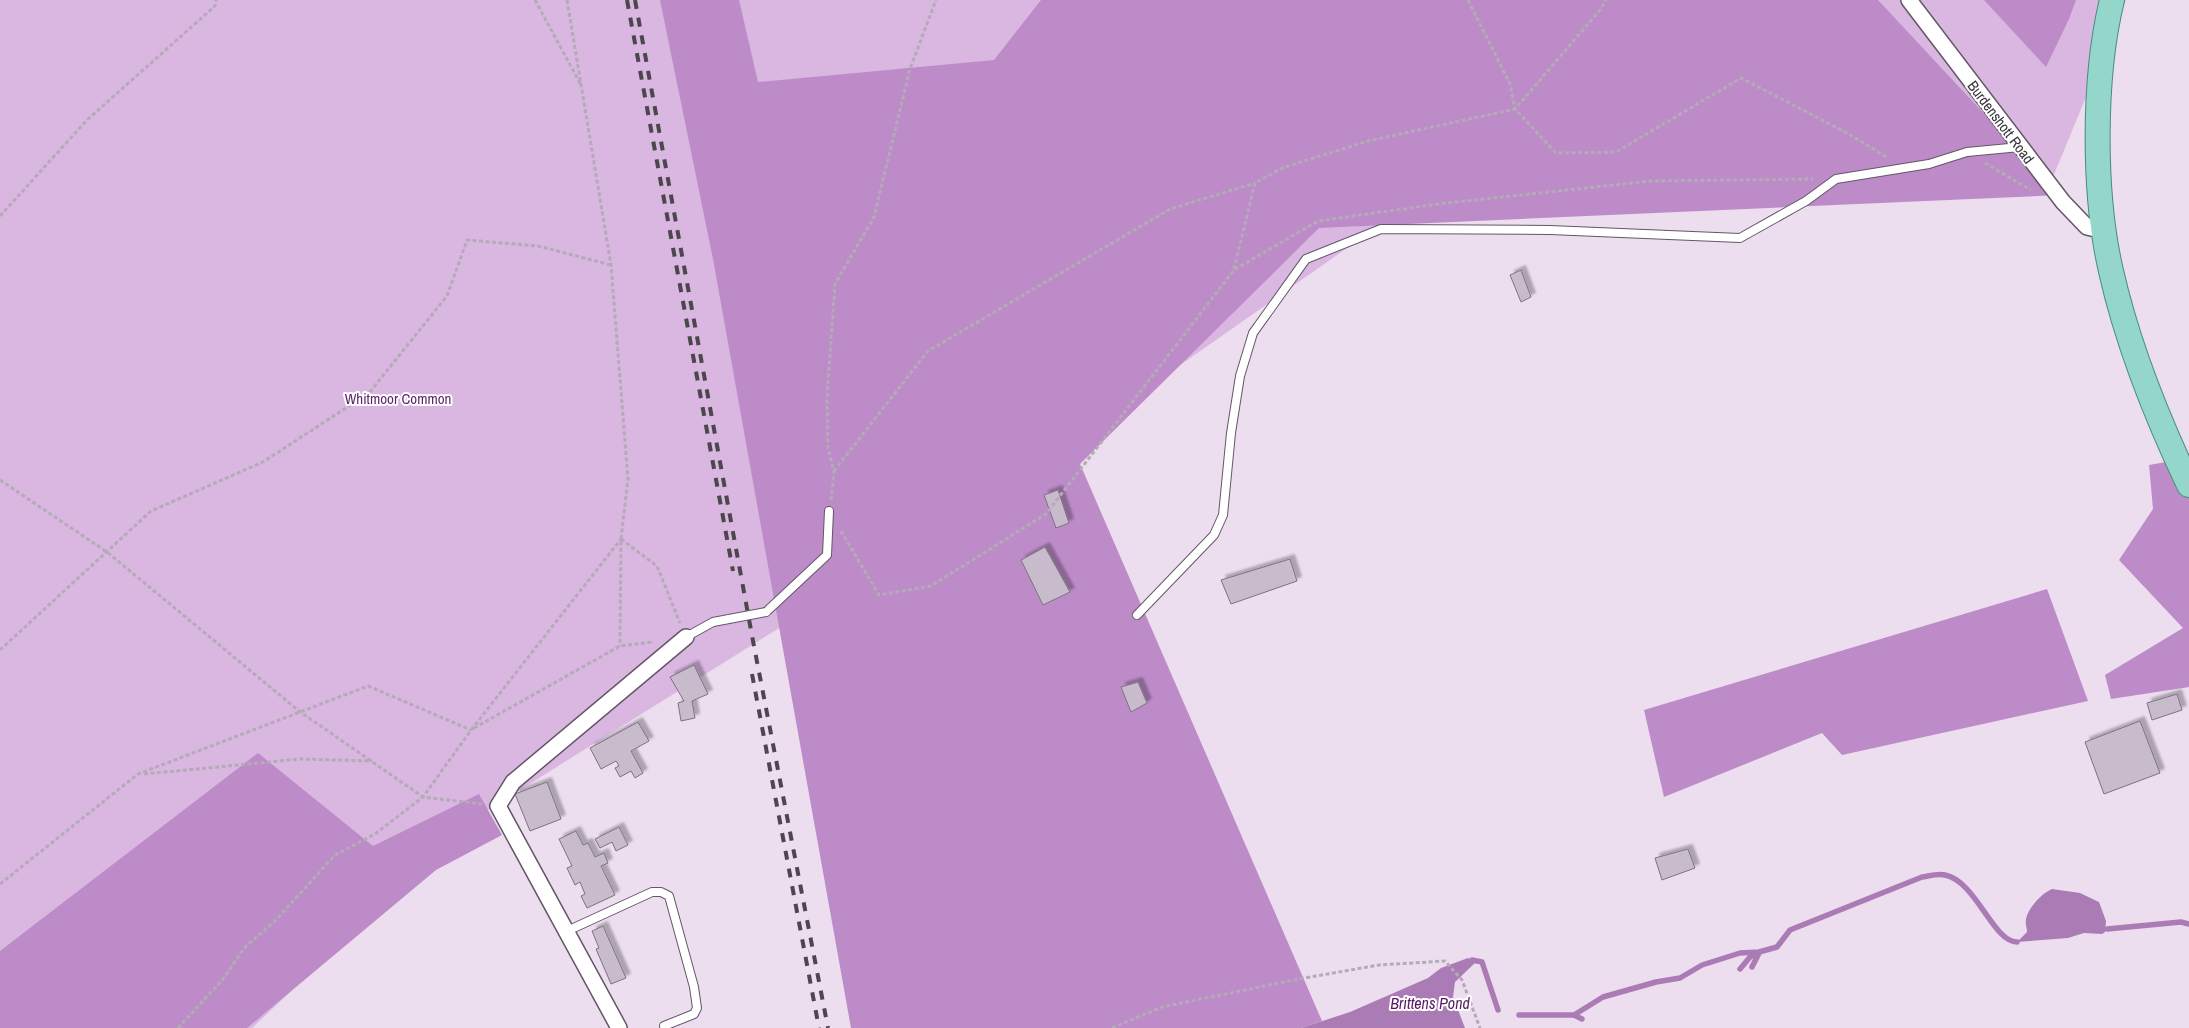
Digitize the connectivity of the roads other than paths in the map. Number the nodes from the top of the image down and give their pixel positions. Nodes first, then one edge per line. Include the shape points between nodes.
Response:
1 (1908, 0) edge
2 (2112, 0) edge
3 (2020, 147) junction
4 (2104, 231) junction
5 (2189, 485) edge
6 (830, 511) road end
7 (1138, 615) dead end
8 (686, 637) joint
9 (567, 931) junction
10 (664, 1026) dead end
11 (619, 1028) edge

1 - 3 street, Burdenshott Road
2 - 4 main road via 2099,110
3 - 4 street, Burdenshott Road via 2075,216 2087,227
3 - 7 lane via 1966,152 1929,164 1836,179 1806,201 1740,238 1550,230 1381,229 1306,259 1253,333 1240,376 1224,515 1214,535
4 - 5 main road via 2111,270 2142,373
6 - 8 lane, bridge via 827,555 766,612 713,622
8 - 9 street via 513,782 498,806
9 - 10 lane via 652,892 669,896 697,1008 694,1014
9 - 11 street

